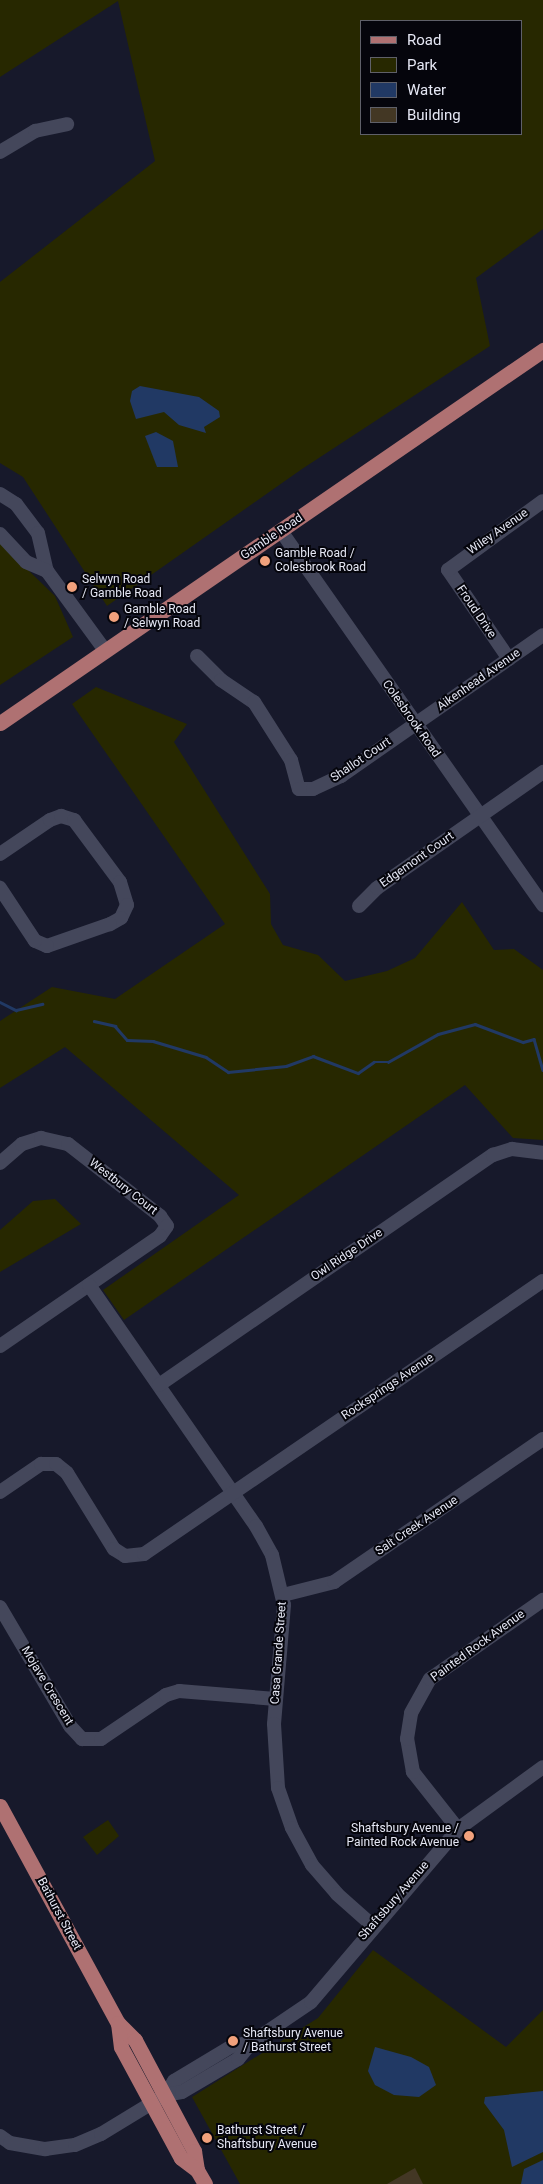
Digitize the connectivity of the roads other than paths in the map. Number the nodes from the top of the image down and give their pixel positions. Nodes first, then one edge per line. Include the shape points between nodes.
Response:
1 (67, 124) dead end
2 (0, 152) edge
3 (543, 350) edge
4 (0, 494) edge
5 (543, 501) edge
6 (281, 531) junction
7 (0, 534) edge
8 (452, 564) joint
9 (47, 571) junction
10 (543, 635) edge
11 (104, 649) junction
12 (197, 656) dead end
13 (509, 659) junction
14 (0, 723) edge
15 (414, 724) junction
16 (543, 772) edge
17 (478, 817) junction
18 (0, 854) edge
19 (0, 888) edge
20 (543, 905) edge
21 (359, 906) dead end
22 (543, 1153) edge
23 (0, 1163) edge
24 (543, 1281) edge
25 (89, 1285) junction
26 (0, 1346) edge
27 (159, 1385) junction
28 (543, 1439) edge
29 (0, 1492) edge
30 (233, 1493) junction
31 (283, 1595) junction
32 (543, 1600) edge
33 (0, 1607) edge
34 (276, 1700) junction
35 (543, 1767) edge
36 (0, 1806) edge
37 (458, 1829) junction
38 (372, 1925) junction
39 (158, 2099) junction
40 (0, 2136) edge
41 (205, 2184) edge

1 - 2 street via 35,131
3 - 6 main road, Gamble Road
4 - 9 street via 16,504 38,533
5 - 8 street, Wiley Avenue
6 - 11 main road, Gamble Road
6 - 15 street, Colesbrook Road
7 - 9 street via 26,562
8 - 13 street, Froud Drive via 451,575
9 - 11 street
10 - 13 street, Aikenhead Avenue
11 - 14 main road, Gamble Road
12 - 15 street, Shallot Court via 262,712 291,760 299,789 312,789 342,776
13 - 15 street, Aikenhead Avenue
15 - 17 street, Colesbrook Road
16 - 17 street, Edgemont Court
17 - 20 street, Colesbrook Road
17 - 21 street, Edgemont Court via 377,888
18 - 19 street via 50,820 74,820 102,856 125,893 127,905 121,918 110,924 47,946 35,941
22 - 27 street, Owl Ridge Drive via 512,1149 493,1155
23 - 25 street, Westbury Court via 22,1144 41,1138 68,1144 164,1221 167,1226 160,1236
24 - 30 street, Rocksprings Avenue
25 - 26 street, Westbury Court
25 - 27 street, Casa Grande Street
27 - 30 street, Casa Grande Street
28 - 31 street, Salt Creek Avenue via 334,1582
29 - 30 street via 41,1464 56,1464 67,1473 114,1548 132,1557 144,1554
30 - 31 street, Casa Grande Street via 267,1546
31 - 34 street, Casa Grande Street
32 - 37 street, Painted Rock Avenue via 430,1679 411,1713 406,1739 413,1772
33 - 34 street, Mojave Crescent via 70,1726 82,1739 101,1739 166,1695 179,1691
34 - 38 street, Casa Grande Street via 275,1770 292,1828 320,1875
35 - 37 street, Shaftsbury Avenue
36 - 39 main road, Bathurst Street via 118,2023 135,2040
37 - 38 street, Shaftsbury Avenue
38 - 39 street, Shaftsbury Avenue via 311,2002 252,2042 232,2046 174,2081
39 - 40 street, Shaftsbury Avenue via 75,2145 45,2149 10,2142
39 - 41 main road, Bathurst Street via 194,2151 197,2170

